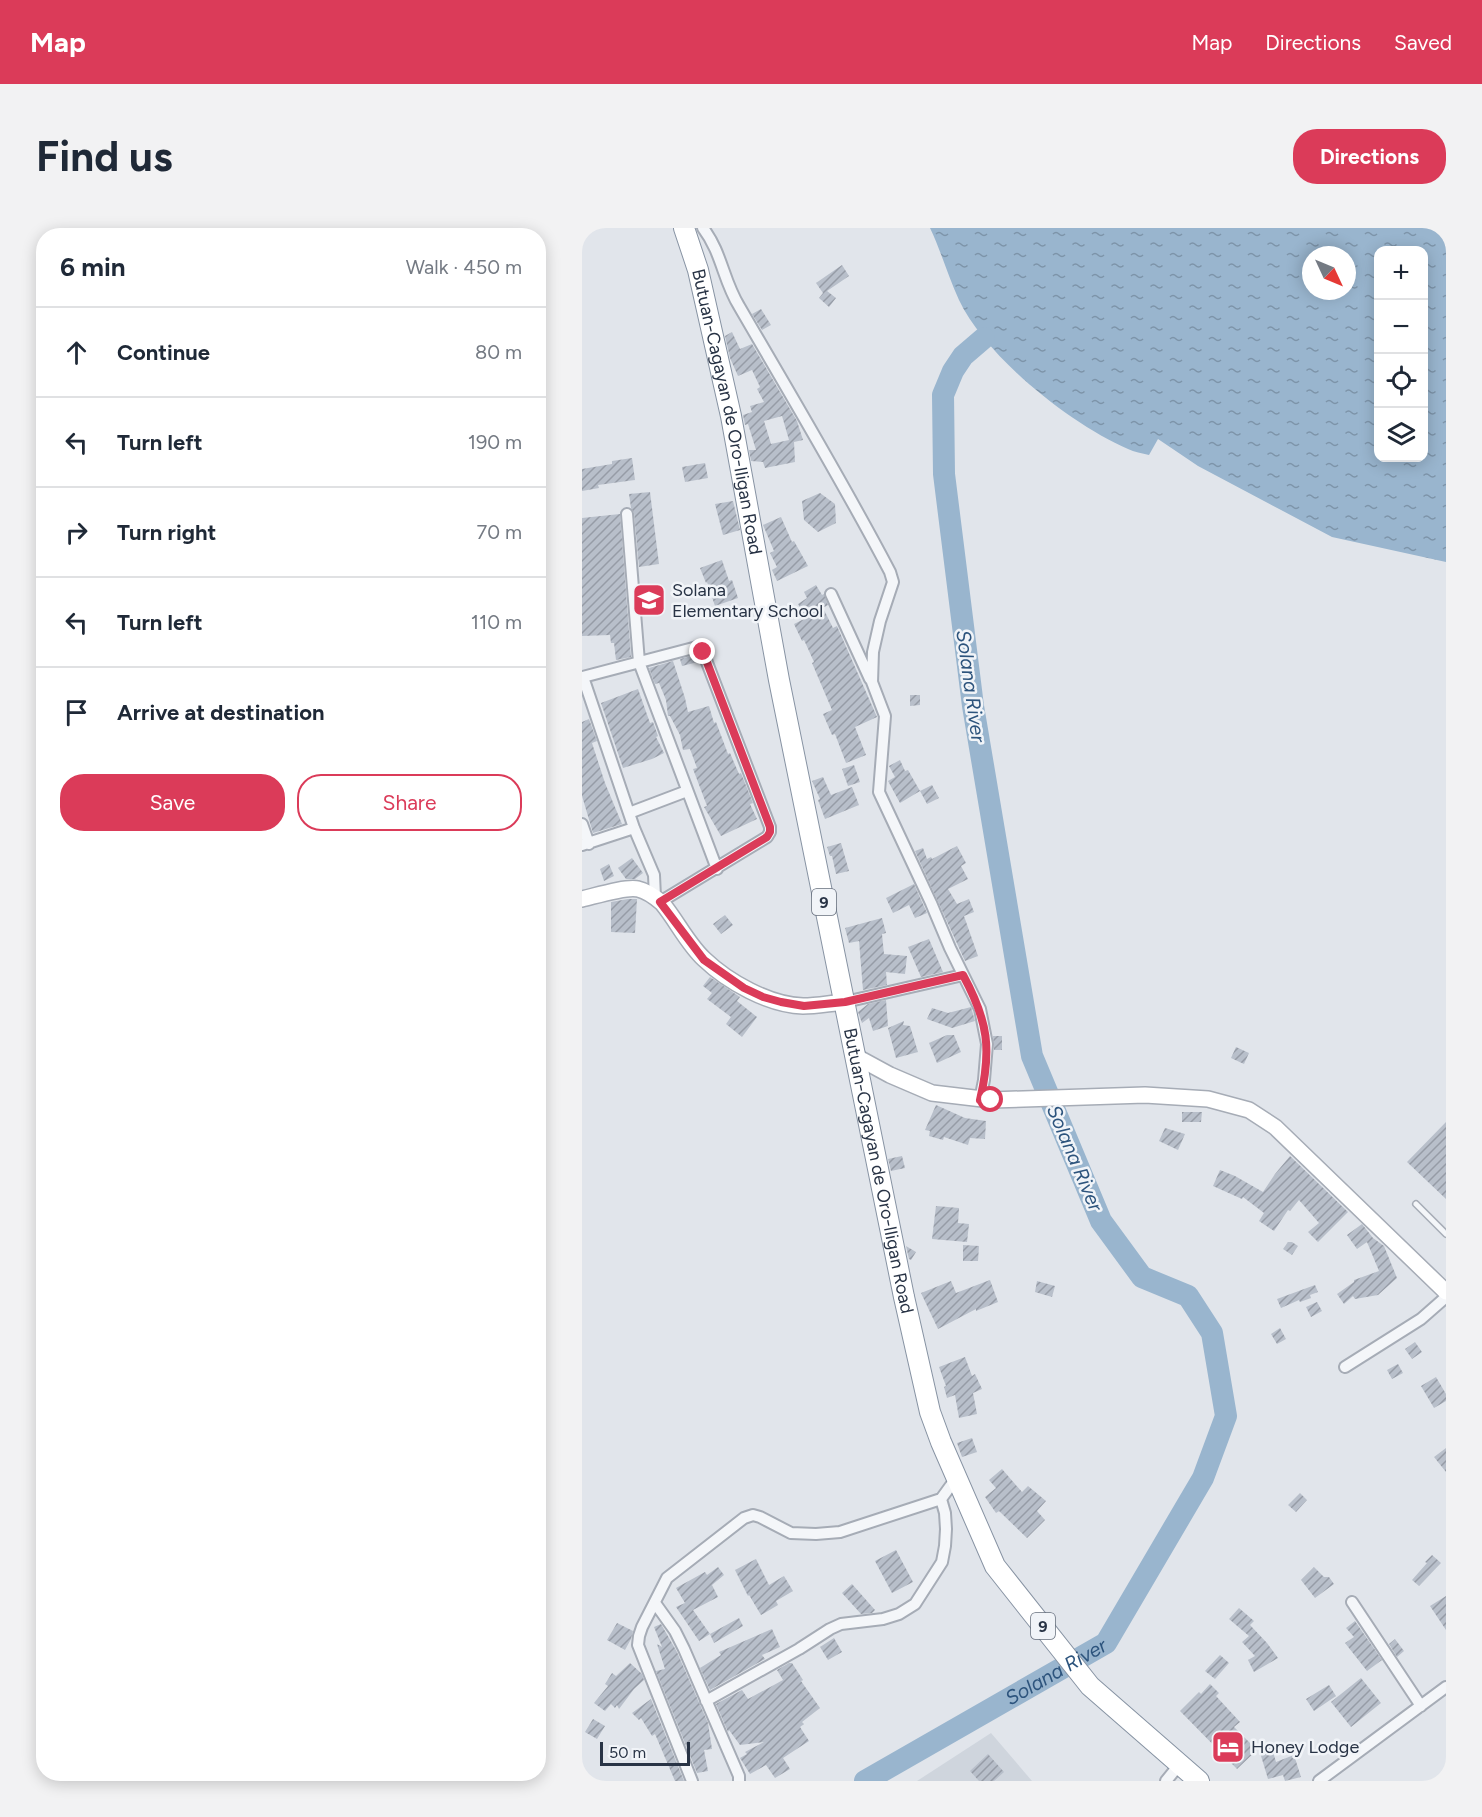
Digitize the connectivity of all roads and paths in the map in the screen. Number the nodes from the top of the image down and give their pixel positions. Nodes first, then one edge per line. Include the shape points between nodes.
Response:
1 (684, 228) edge
2 (703, 228) edge
3 (627, 514) dead end
4 (831, 594) dead end
5 (639, 662) junction
6 (583, 677) edge
7 (872, 682) junction
8 (687, 792) junction
9 (629, 813) junction
10 (582, 824) edge
11 (634, 828) junction
12 (586, 845) edge
13 (717, 869) junction
14 (582, 899) edge
15 (658, 899) junction
16 (963, 975) junction
17 (845, 1002) junction
18 (855, 1056) junction
19 (985, 1100) junction
20 (1416, 1204) dead end
21 (1446, 1234) edge
22 (1446, 1292) edge
23 (1446, 1297) edge
24 (1345, 1367) dead end
25 (957, 1477) junction
26 (941, 1499) junction
27 (1352, 1602) dead end
28 (655, 1603) junction
29 (1446, 1687) edge
30 (706, 1701) junction
31 (1421, 1706) junction
32 (1179, 1764) junction
33 (692, 1781) edge
34 (739, 1781) edge
35 (1166, 1781) edge
36 (1199, 1781) edge
37 (1319, 1781) edge

1 - 17 highway, Butuan-Cagayan de Oro-Iligan Road / 9 via 698,270 730,416
2 - 7 street via 720,256 737,303 890,572 893,582 873,652
3 - 5 street
4 - 7 street
5 - 6 street
5 - 8 street
5 - 13 street via 700,649 770,827 767,837
6 - 9 street
7 - 16 street via 885,717 878,785 881,799
8 - 9 street
8 - 13 street
9 - 11 street
10 - 12 street
11 - 12 street
11 - 15 street via 654,875
13 - 15 street
14 - 15 street via 632,888
15 - 17 street via 704,960 744,988 763,997 804,1006
16 - 17 street
16 - 19 street via 980,1009 987,1044
17 - 18 highway, Butuan-Cagayan de Oro-Iligan Road / 9
18 - 19 street via 932,1093
18 - 25 highway, Butuan-Cagayan de Oro-Iligan Road / 9 via 930,1412
19 - 22 street via 1145,1095 1208,1099 1249,1110 1275,1127
20 - 21 lane
23 - 24 street via 1420,1319
25 - 26 street
25 - 32 highway, Butuan-Cagayan de Oro-Iligan Road / 9 via 995,1566 1090,1686
26 - 28 street via 840,1532 791,1533 760,1517 744,1518 668,1578
26 - 30 street via 946,1529 942,1562 915,1604 883,1619 830,1629
27 - 31 street
28 - 30 street via 675,1631
28 - 33 street via 638,1645
29 - 31 street
30 - 34 street
31 - 37 street
32 - 35 street
32 - 36 highway, Butuan-Cagayan de Oro-Iligan Road / 9

